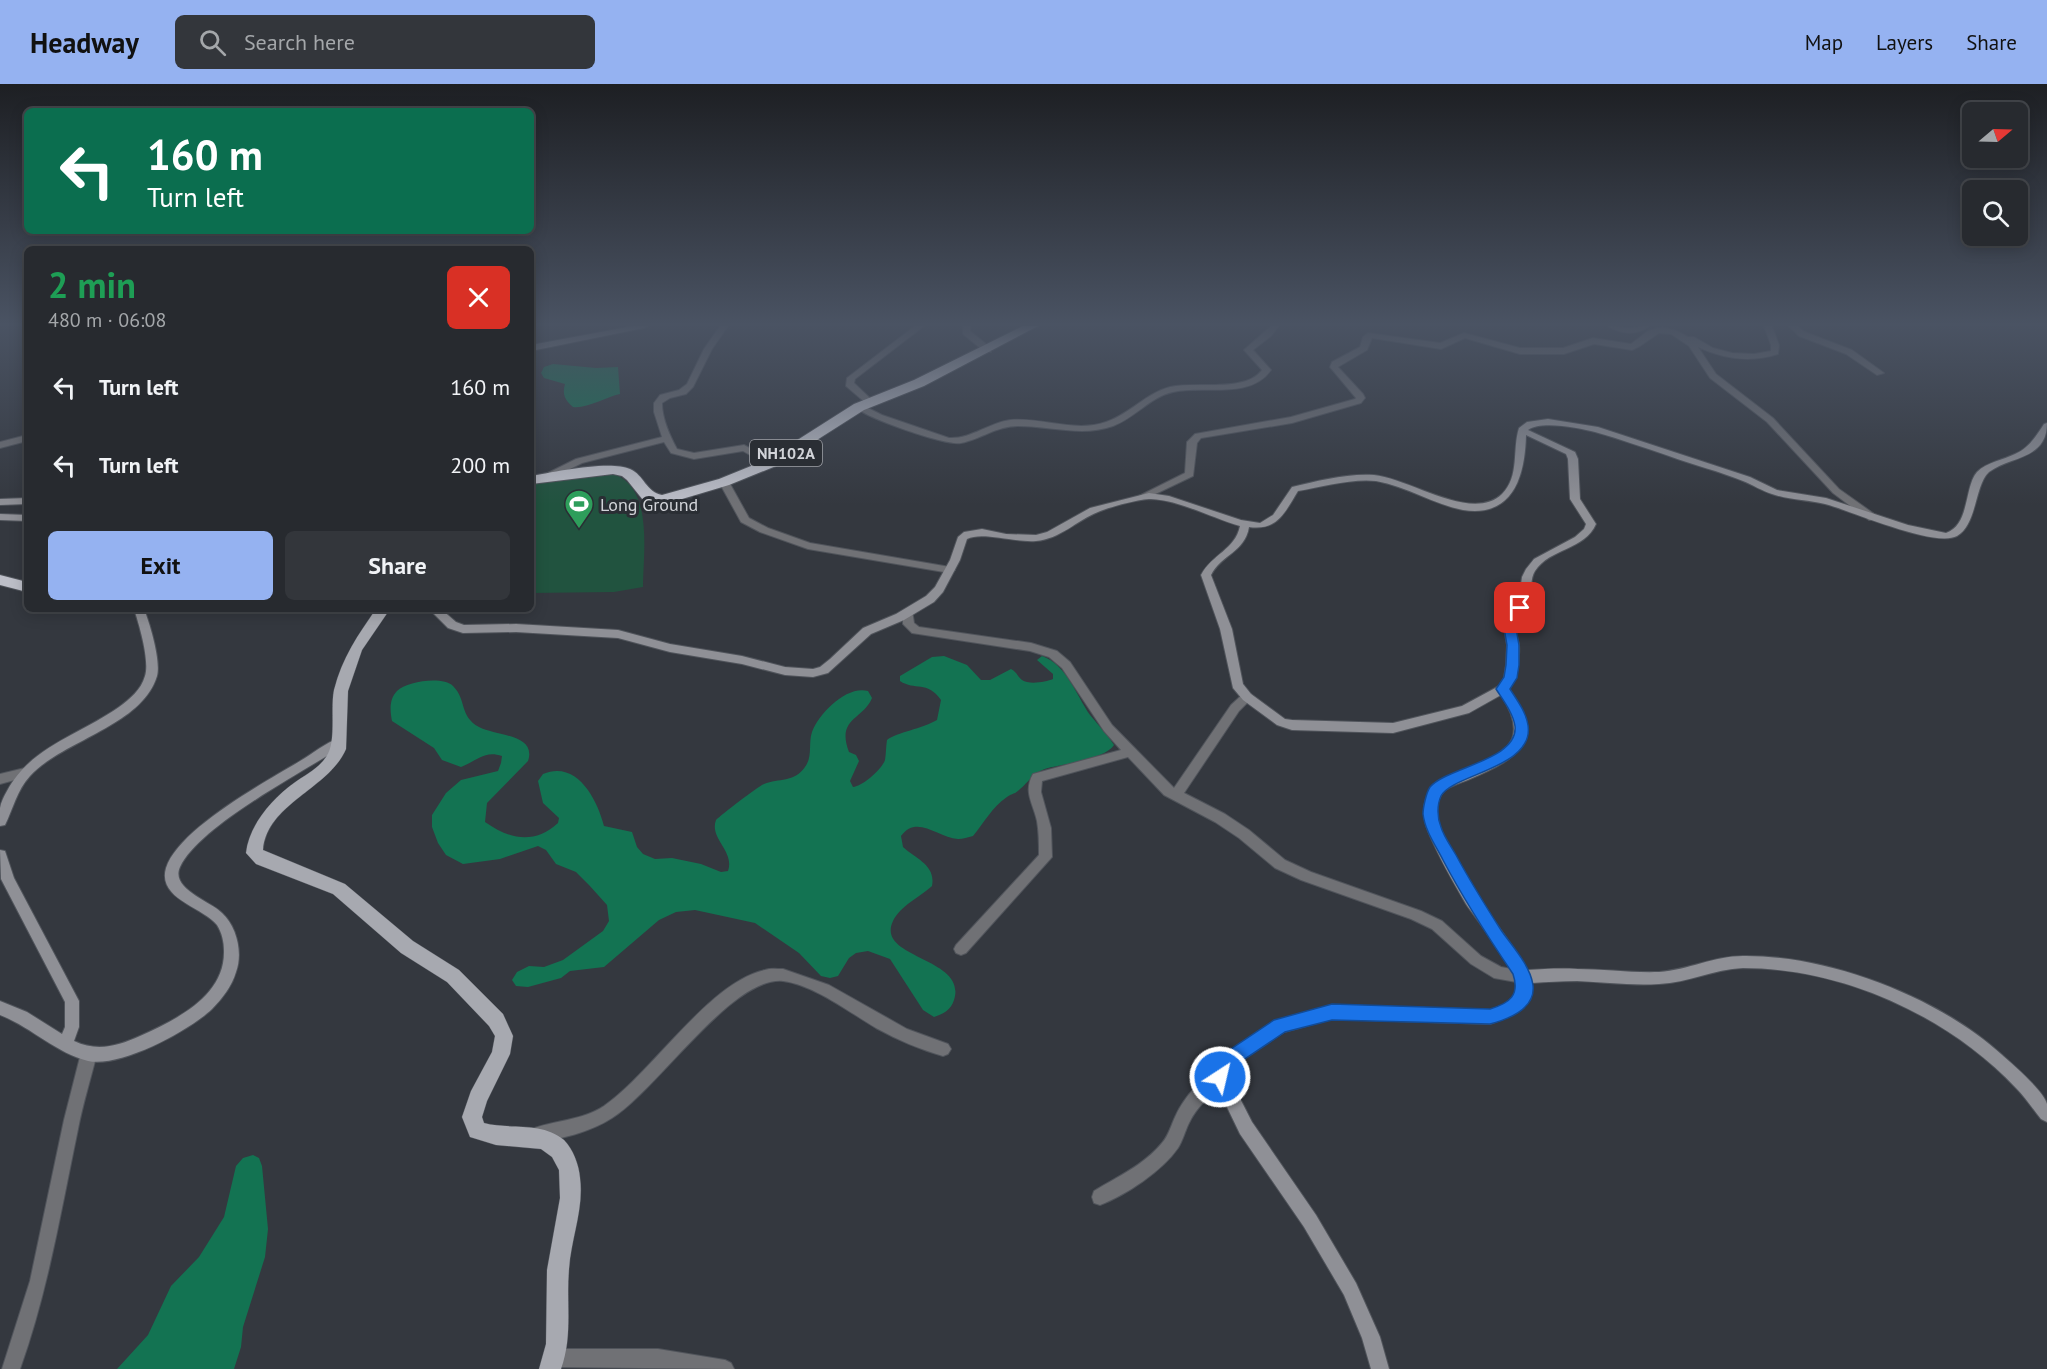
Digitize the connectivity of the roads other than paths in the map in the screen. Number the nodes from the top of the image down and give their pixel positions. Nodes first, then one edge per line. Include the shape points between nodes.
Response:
1 (689, 386) edge
2 (850, 386) edge
3 (913, 386) edge
4 (1231, 386) edge
5 (1350, 386) edge
6 (1727, 386) edge
7 (865, 405) junction
8 (2047, 426) edge
9 (1522, 430) junction
10 (24, 439) edge
11 (667, 439) junction
12 (0, 445) edge
13 (771, 463) junction
14 (547, 477) junction
15 (534, 479) edge
16 (724, 482) junction
17 (1142, 497) junction
18 (24, 501) edge
19 (0, 502) edge
20 (0, 517) edge
21 (24, 518) edge
22 (1875, 519) junction
23 (1245, 524) junction
24 (950, 570) junction
25 (0, 580) edge
26 (24, 586) edge
27 (140, 612) edge
28 (381, 612) edge
29 (438, 612) edge
30 (908, 613) junction
31 (1503, 689) junction
32 (1247, 697) junction
33 (339, 743) junction
34 (1130, 752) junction
35 (25, 772) junction
36 (0, 779) edge
37 (1176, 795) junction
38 (0, 821) edge
39 (0, 855) edge
40 (961, 949) dead end
41 (1522, 978) junction
42 (0, 1008) edge
43 (66, 1043) junction
44 (944, 1049) dead end
45 (89, 1053) junction
46 (1220, 1077) junction
47 (2047, 1114) edge
48 (534, 1137) junction
49 (1100, 1197) dead end
50 (552, 1364) edge
51 (11, 1369) edge
52 (725, 1369) edge
53 (1380, 1369) edge

1 - 11 street via 658,403
2 - 7 street
3 - 7 highway, NH102A
4 - 7 street via 1162,392 1127,416 1096,427 1010,423 951,441 874,417
5 - 17 street via 1361,398 1292,420 1198,436 1191,442 1190,474
6 - 22 street via 1770,420 1836,491
7 - 13 highway, NH102A
8 - 22 main road via 2034,446 1980,475 1968,514 1955,532 1935,535
9 - 22 main road via 1530,424 1548,422 1595,429 1747,479 1774,492 1826,501
9 - 23 main road via 1515,484 1504,498 1494,503 1464,507 1396,483 1363,477 1295,489 1277,517 1262,526
9 - 31 main road via 1570,452 1575,499 1591,524 1579,539 1538,561 1531,569 1524,599 1510,628 1512,665
10 - 12 street
11 - 13 street via 674,451 688,455 744,448
11 - 14 street via 579,460
13 - 16 highway, NH102A
14 - 15 highway, NH102A
14 - 16 highway, NH102A via 594,471 626,472 648,497 662,500
16 - 24 street via 745,520 764,530 808,546
17 - 23 main road via 1166,498
17 - 24 main road via 1094,510 1050,535 1036,538 968,534 963,537
18 - 19 main road
20 - 21 main road
23 - 32 main road via 1243,540 1209,567 1206,575 1226,629 1237,685
24 - 30 main road via 930,599
25 - 26 highway
27 - 35 main road via 153,664 145,692 129,706 42,757
28 - 33 main road via 355,650 341,691
29 - 30 main road via 463,629 618,634 801,673 824,670 867,631
30 - 34 street via 909,624 916,630 1031,647 1053,654 1066,665 1108,728
31 - 32 main road via 1465,710 1407,725 1371,728 1292,726
31 - 41 main road via 1522,727 1516,746 1492,763 1445,783 1435,791 1430,812 1452,864
32 - 37 street via 1235,708
33 - 45 main road via 215,821 182,851 173,868 171,879 177,889 208,909 229,932 229,973 218,992 185,1020 150,1038 121,1051 99,1056
33 - 48 main road via 330,766 291,795 262,830 254,853 339,889 407,947 453,976 496,1020 504,1036 501,1054 471,1117 477,1130 489,1136
34 - 37 street
34 - 40 street via 1037,777 1034,789 1046,841 1045,857
35 - 36 street
35 - 38 main road
37 - 41 street via 1220,818 1280,864 1327,885 1416,915 1437,925 1476,960 1499,973
39 - 43 main road via 8,879 72,1001 72,1027
41 - 46 main road via 1522,999 1508,1011 1490,1017 1332,1012 1280,1026 1236,1053 1222,1065
41 - 47 main road via 1660,978 1745,962 1809,968 1889,994 1941,1020 2018,1078
42 - 43 main road
43 - 45 main road
44 - 48 street via 906,1037 810,984 782,975 767,975 724,1000 640,1086 607,1112 580,1126
45 - 51 street via 40,1274
46 - 49 street via 1197,1097 1175,1139 1162,1154
46 - 53 main road via 1246,1128 1310,1221 1350,1289
48 - 50 main road via 552,1144 564,1155 570,1175 570,1201 557,1271 559,1340
50 - 52 street via 658,1358

